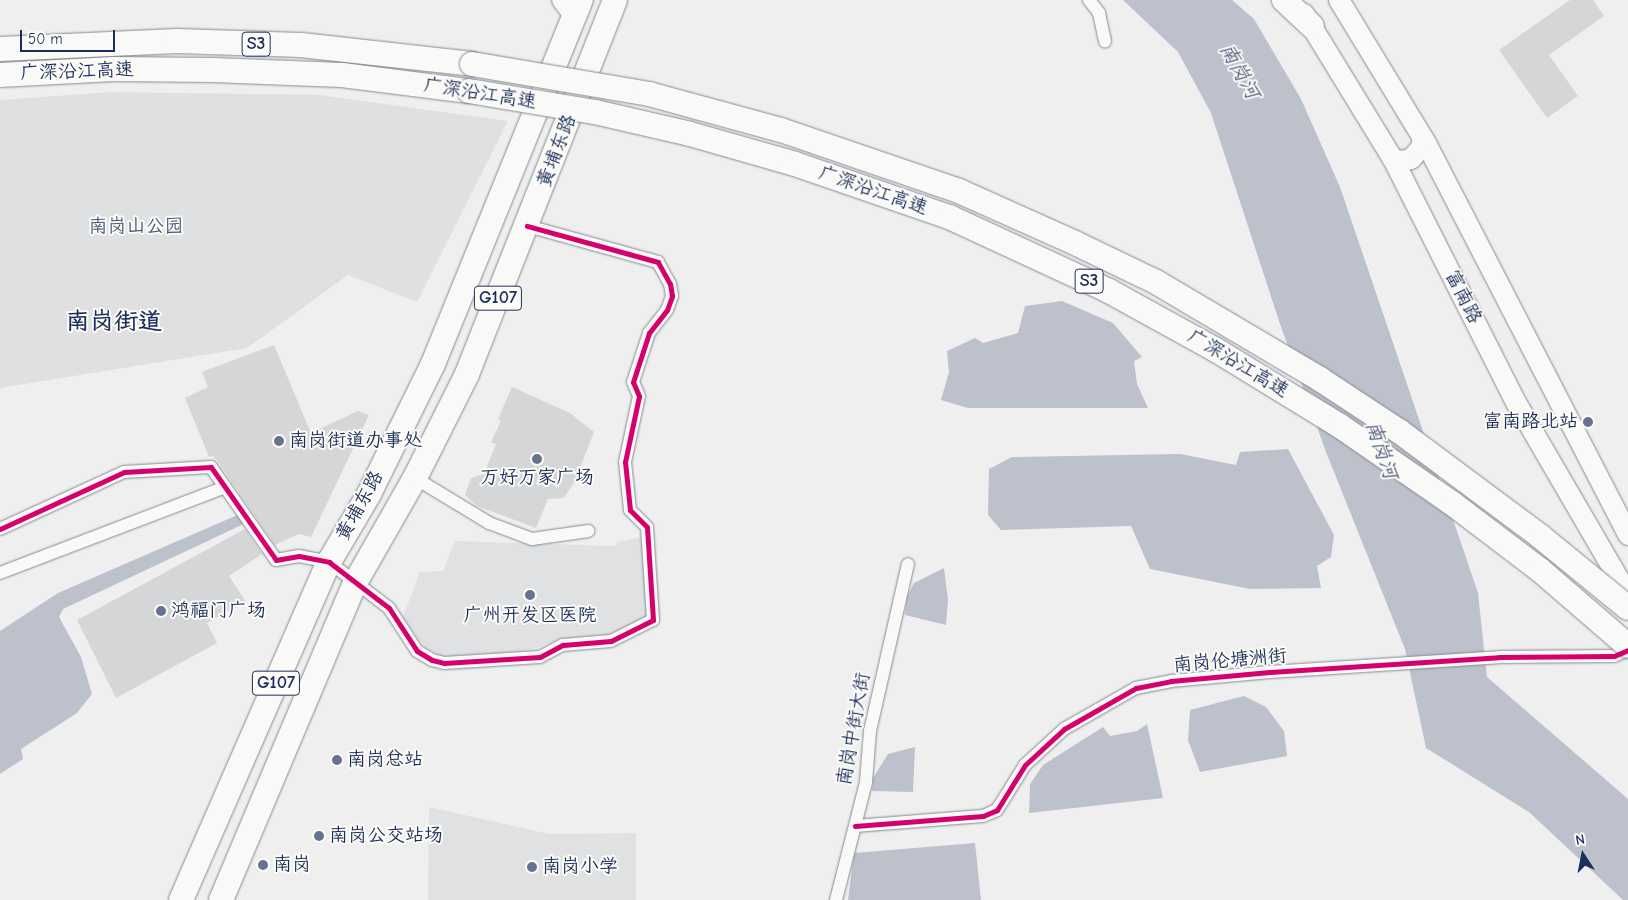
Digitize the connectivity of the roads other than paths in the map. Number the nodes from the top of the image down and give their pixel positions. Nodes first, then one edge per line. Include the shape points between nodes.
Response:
1 (615, 0) edge
2 (1089, 0) edge
3 (1284, 0) edge
4 (1296, 0) edge
5 (1339, 0) edge
6 (572, 5) edge
7 (1312, 26) junction
8 (1105, 41) dead end
9 (0, 49) edge
10 (0, 75) edge
11 (1423, 138) junction
12 (1393, 159) junction
13 (528, 226) junction
14 (1588, 460) junction
15 (415, 478) junction
16 (1559, 480) junction
17 (225, 487) junction
18 (0, 529) edge
19 (588, 531) dead end
20 (1628, 535) edge
21 (329, 562) junction
22 (908, 564) dead end
23 (0, 574) edge
24 (355, 582) junction
25 (1628, 595) edge
26 (1628, 608) edge
27 (1628, 646) edge
28 (1628, 650) edge
29 (855, 826) junction
30 (181, 900) edge
31 (220, 900) edge
32 (836, 900) edge

1 - 13 highway, 黄埔东路 / G107
2 - 8 street via 1099,13
3 - 7 highway
4 - 7 main road, 富南路
5 - 11 main road, 富南路
6 - 21 highway, 黄埔东路 / G107 via 433,364 369,494
7 - 12 main road, 富南路
9 - 26 highway, 广深沿江高速 / S3, bridge via 177,41 301,45 472,64 649,94 781,130 959,191 1156,282 1320,379 1400,431
10 - 27 highway, 广深沿江高速 / S3, bridge via 212,70 342,75 468,91 595,112 690,134 794,164 949,217 1109,290 1216,350 1340,426 1453,504 1540,570
11 - 12 main road via 1421,148 1411,159
11 - 14 main road, 富南路
12 - 16 main road, 富南路
13 - 15 highway, 黄埔东路 / G107 via 467,374
13 - 24 street via 658,262 670,284 672,296 667,310 649,332 633,382 640,396 625,462 630,510 647,528 654,620 611,641 563,645 540,657 444,663 417,651 389,608
14 - 16 main road via 1577,478
14 - 20 main road, 富南路
15 - 19 street via 489,523 532,539
15 - 24 highway, 黄埔东路 / G107
16 - 25 main road, 富南路
17 - 18 street via 211,467 124,472
17 - 21 street via 276,560 299,556
17 - 23 street
21 - 24 street
21 - 30 highway, 黄埔东路 / G107
22 - 29 street, 南岗中街大街 via 870,731 866,782
24 - 31 highway, 黄埔东路 / G107
28 - 29 street, 南岗伦塘洲街 via 1614,656 1499,657 1384,664 1181,680 1136,688 1064,729 1025,765 997,810 983,816
29 - 32 street, 南岗中街大街

